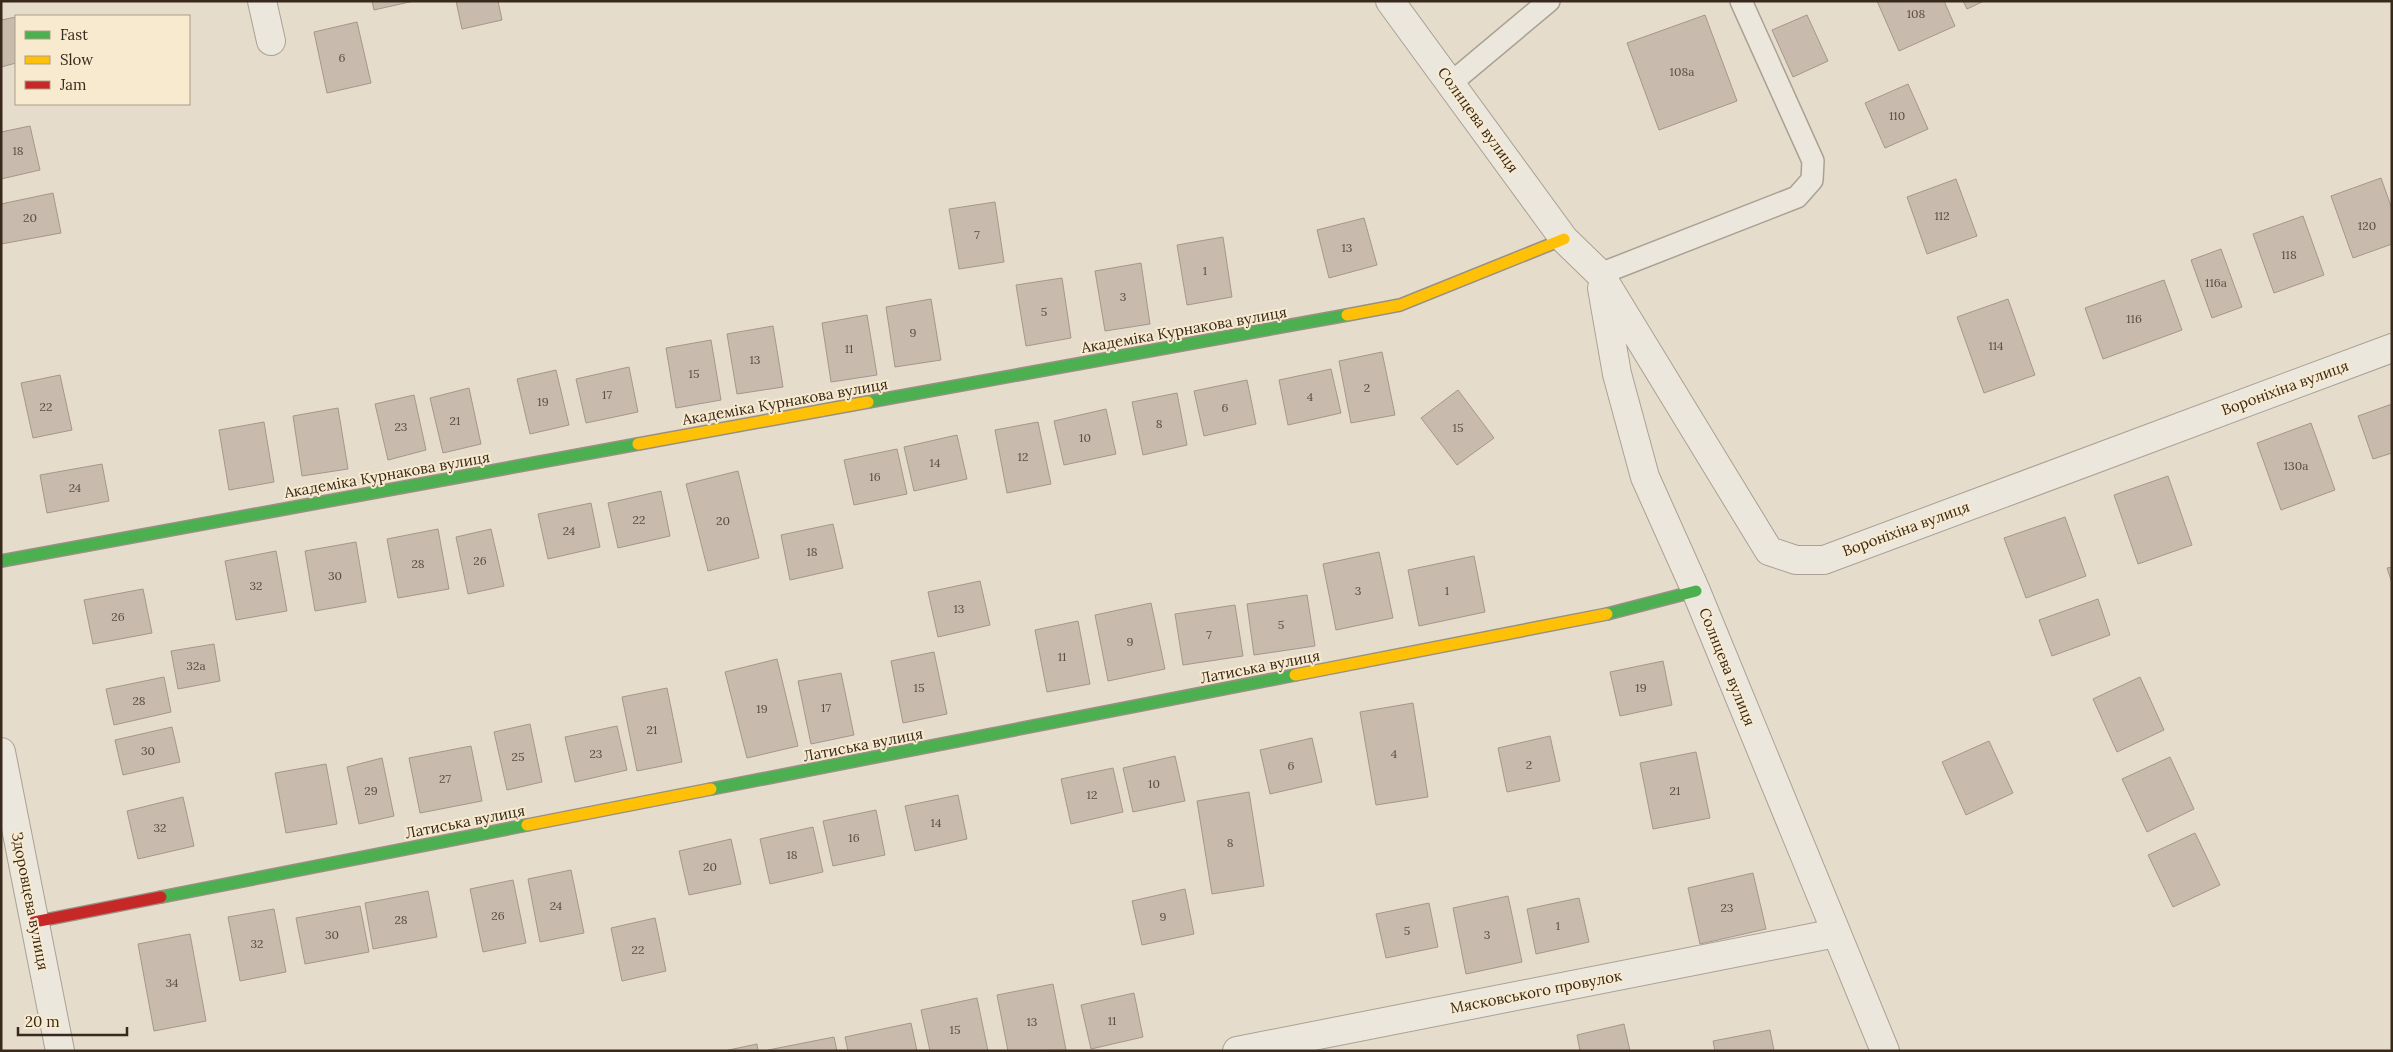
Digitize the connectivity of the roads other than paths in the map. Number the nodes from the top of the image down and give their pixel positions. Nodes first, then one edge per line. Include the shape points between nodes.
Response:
1 (262, 1) edge
2 (1390, 1) edge
3 (1549, 1) edge
4 (1741, 1) edge
5 (271, 41) dead end
6 (1451, 83) junction
7 (1564, 239) junction
8 (1600, 274) junction
9 (2392, 348) edge
10 (1, 561) edge
11 (1696, 591) junction
12 (1, 752) edge
13 (34, 922) junction
14 (1836, 933) junction
15 (60, 1051) edge
16 (1236, 1051) edge
17 (1885, 1051) edge

1 - 5 street
2 - 6 street, Солнцева вулиця
3 - 6 lane
4 - 8 lane via 1813,161 1812,180 1798,197
6 - 7 street, Солнцева вулиця
7 - 8 street, Вороніхіна вулиця
7 - 10 street, Академіка Курнакова вулиця via 1400,305
8 - 9 street, Вороніхіна вулиця via 1769,551 1796,560 1824,560
8 - 11 street, Солнцева вулиця via 1617,374 1645,477
11 - 13 street, Латиська вулиця via 1612,613
11 - 14 street, Солнцева вулиця
12 - 13 street, Здоровцева вулиця
13 - 15 street, Здоровцева вулиця
14 - 16 street, Мясковського провулок
14 - 17 street, Солнцева вулиця

